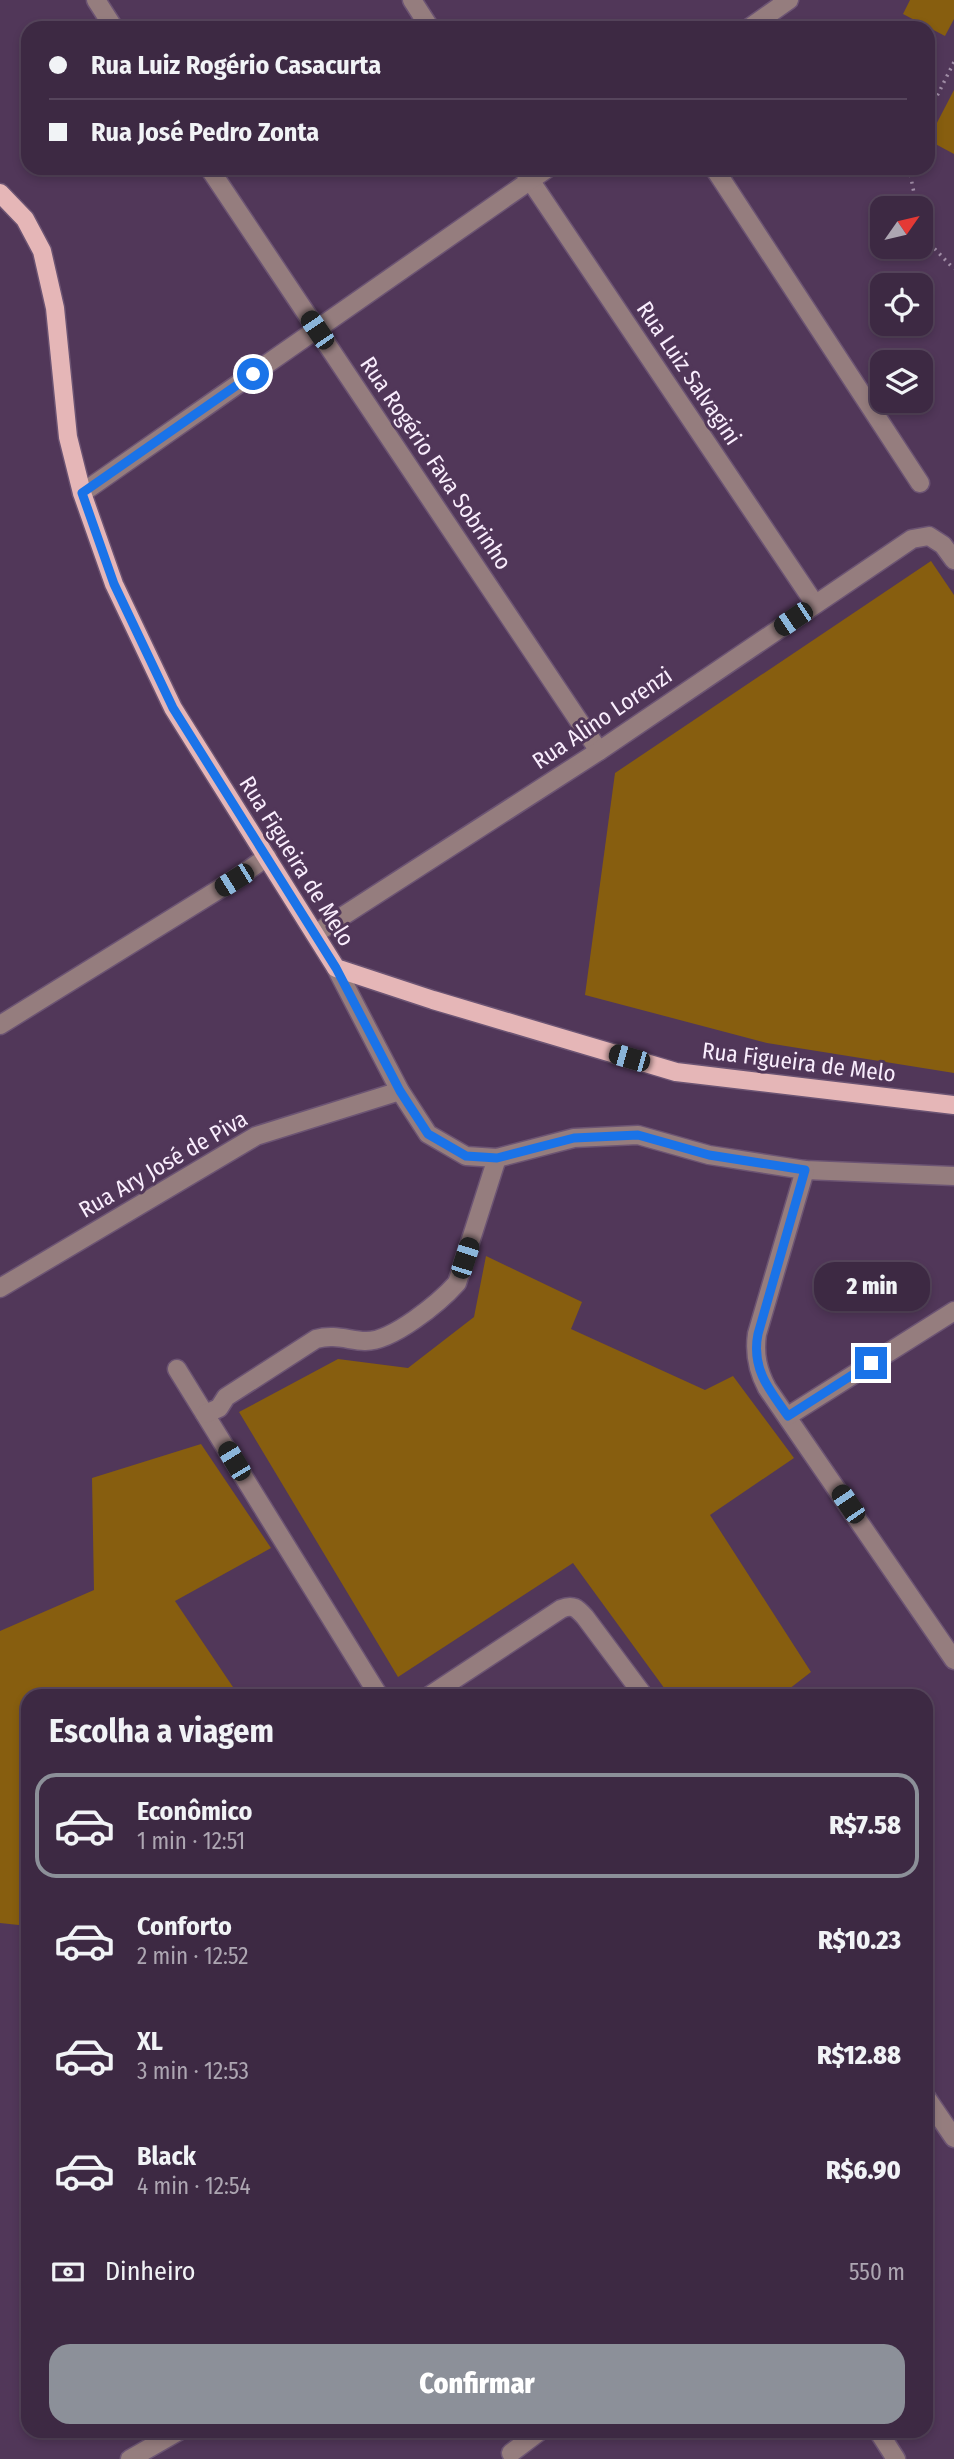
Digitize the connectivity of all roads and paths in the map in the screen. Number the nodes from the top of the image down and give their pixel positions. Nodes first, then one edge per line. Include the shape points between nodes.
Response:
1 (96, 0) edge
2 (412, 0) edge
3 (789, 0) edge
4 (110, 21) edge
5 (426, 21) edge
6 (759, 21) edge
7 (954, 62) edge
8 (935, 100) edge
9 (214, 175) edge
10 (525, 175) edge
11 (527, 175) edge
12 (719, 175) edge
13 (910, 175) edge
14 (0, 193) edge
15 (915, 196) edge
16 (933, 247) edge
17 (954, 269) edge
18 (317, 330) junction
19 (920, 483) dead end
20 (82, 493) junction
21 (954, 561) edge
22 (814, 604) junction
23 (599, 751) junction
24 (267, 857) junction
25 (315, 934) junction
26 (336, 968) junction
27 (2, 1025) edge
28 (400, 1091) junction
29 (954, 1105) edge
30 (497, 1158) junction
31 (805, 1170) junction
32 (954, 1176) edge
33 (0, 1288) edge
34 (954, 1311) edge
35 (177, 1369) dead end
36 (205, 1415) junction
37 (788, 1416) junction
38 (954, 1660) edge
39 (375, 1689) edge
40 (440, 1689) edge
41 (639, 1689) edge
42 (933, 2107) edge
43 (954, 2138) edge
44 (167, 2438) edge
45 (531, 2438) edge
46 (882, 2438) edge
47 (511, 2453) dead end
48 (130, 2459) edge
49 (896, 2459) edge

1 - 4 street
2 - 5 street
3 - 6 street
7 - 8 path
9 - 18 street, Rua Rogério Fava Sobrinho
10 - 18 street
11 - 22 street, Rua Luiz Salvagini
12 - 19 street
13 - 15 path
14 - 20 main road, Rua Figueira de Melo via 25,219 42,251 55,308 68,437
16 - 17 path
18 - 20 street
18 - 23 street, Rua Rogério Fava Sobrinho
20 - 24 main road, Rua Figueira de Melo via 114,584 173,708
21 - 22 street, Rua Alino Lorenzi via 943,545 929,536 912,540
22 - 23 street, Rua Alino Lorenzi
23 - 25 street, Rua Alino Lorenzi
24 - 25 main road, Rua Figueira de Melo
24 - 27 street
25 - 26 main road, Rua Figueira de Melo
26 - 28 street
26 - 29 main road, Rua Figueira de Melo via 676,1072
28 - 30 street via 428,1134 466,1156
28 - 33 street, Rua Ary José de Piva via 256,1136
30 - 31 street via 574,1138 638,1135 709,1155
30 - 36 street via 457,1283 443,1299 376,1340 316,1339
31 - 32 street
31 - 37 street via 756,1345 758,1370
34 - 37 street
35 - 36 street
36 - 39 street
37 - 38 street
40 - 41 street via 569,1606 577,1608
42 - 43 street
44 - 48 street
45 - 47 street
46 - 49 street

